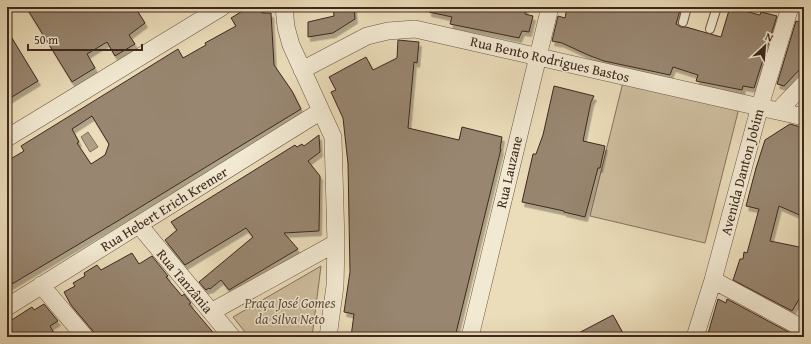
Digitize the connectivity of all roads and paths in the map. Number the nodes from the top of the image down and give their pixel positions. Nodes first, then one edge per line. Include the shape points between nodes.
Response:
1 (222, 7) edge
2 (284, 7) edge
3 (550, 7) edge
4 (687, 7) edge
5 (717, 7) edge
6 (790, 7) edge
7 (683, 22) dead end
8 (710, 29) dead end
9 (537, 55) junction
10 (302, 70) junction
11 (804, 84) edge
12 (760, 106) junction
13 (321, 111) junction
14 (778, 111) junction
15 (804, 117) edge
16 (7, 138) edge
17 (139, 225) junction
18 (336, 243) junction
19 (713, 280) junction
20 (41, 286) junction
21 (7, 307) edge
22 (211, 312) junction
23 (804, 329) edge
24 (85, 337) edge
25 (232, 337) edge
26 (328, 337) edge
27 (470, 337) edge
28 (695, 337) edge

1 - 16 street
2 - 10 street via 291,45
3 - 9 street, Rua Lauzane
4 - 7 lane
5 - 8 lane
6 - 12 street, Avenida Danton Jobim
9 - 10 street, Rua Bento Rodrigues Bastos via 415,29 367,36
9 - 12 street, Rua Bento Rodrigues Bastos
9 - 27 street, Rua Lauzane
10 - 13 street
11 - 14 street
12 - 14 street, Rua Bento Rodrigues Bastos
12 - 19 street, Avenida Danton Jobim
13 - 17 street, Rua Hebert Erich Kremer
13 - 18 street via 333,137
14 - 15 street, Rua Bento Rodrigues Bastos
17 - 20 street, Rua Hebert Erich Kremer
17 - 22 street, Rua Tanzânia
18 - 22 street
18 - 26 street via 335,286
19 - 23 street
19 - 28 street, Avenida Danton Jobim
20 - 21 street, Rua Hebert Erich Kremer
20 - 24 street
22 - 25 street, Rua Tanzânia

